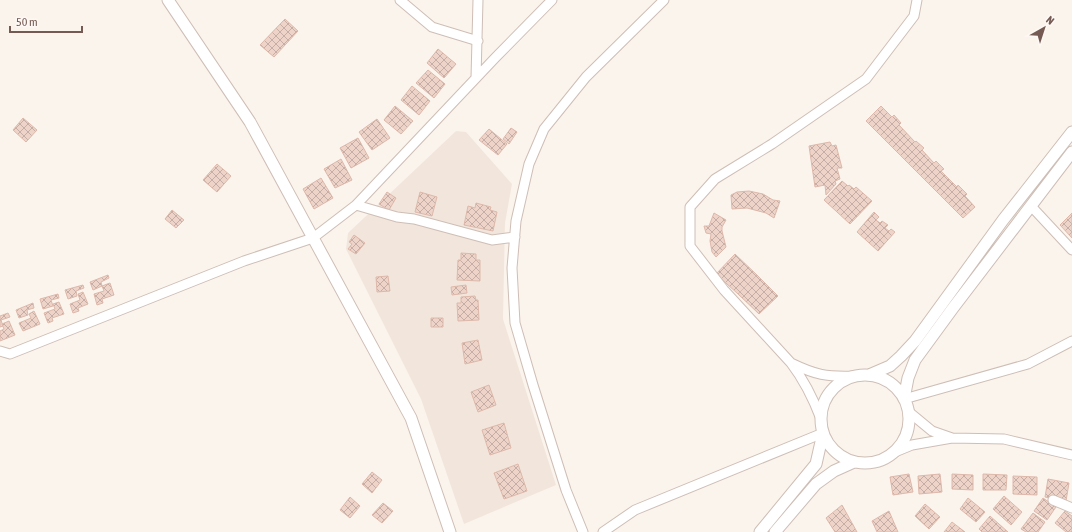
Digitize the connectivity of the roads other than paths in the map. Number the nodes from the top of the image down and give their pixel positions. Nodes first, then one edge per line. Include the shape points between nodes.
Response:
1 (168, 0) edge
2 (400, 0) edge
3 (478, 0) edge
4 (552, 0) edge
5 (664, 0) edge
6 (917, 0) edge
7 (478, 41) junction
8 (476, 78) junction
9 (1072, 132) edge
10 (1072, 152) edge
11 (356, 205) junction
12 (1031, 206) junction
13 (515, 237) junction
14 (313, 238) junction
15 (1072, 250) edge
16 (1072, 341) edge
17 (0, 351) edge
18 (791, 363) junction
19 (869, 375) junction
20 (854, 376) junction
21 (904, 398) junction
22 (909, 412) junction
23 (821, 419) junction
24 (823, 434) junction
25 (952, 438) junction
26 (895, 452) junction
27 (1072, 455) edge
28 (854, 462) junction
29 (1053, 500) dead end
30 (1072, 508) edge
31 (450, 532) edge
32 (583, 532) edge
33 (603, 532) edge
34 (760, 532) edge
35 (775, 532) edge

1 - 14 street via 250,122
2 - 7 street via 432,27
3 - 7 street
4 - 8 street
5 - 13 street via 586,77 544,129 529,164 516,221
6 - 18 street via 914,16 866,79 772,144 715,179 690,207 690,246 724,290
7 - 8 street
8 - 11 street
9 - 19 street via 1003,220 915,341 890,366
10 - 12 street
11 - 13 street via 492,240
11 - 14 street
12 - 15 street
12 - 21 street via 915,360
13 - 32 street via 512,268 515,323 566,490
14 - 17 street via 244,261 10,354
14 - 31 street via 411,418
16 - 21 street via 1028,364
18 - 20 street via 812,372 831,376
18 - 23 street via 803,379
19 - 20 street
19 - 21 street via 883,379 895,387
20 - 23 street via 841,382 830,392 823,405
21 - 22 street
22 - 25 street via 932,431
22 - 26 street via 907,434
23 - 24 street
24 - 28 street via 830,446 841,456
24 - 33 street via 635,510
24 - 34 street via 816,464
25 - 26 street via 912,444
25 - 27 street via 1004,439
26 - 28 street via 883,460 869,464
28 - 35 street via 834,471 816,484
29 - 30 street

